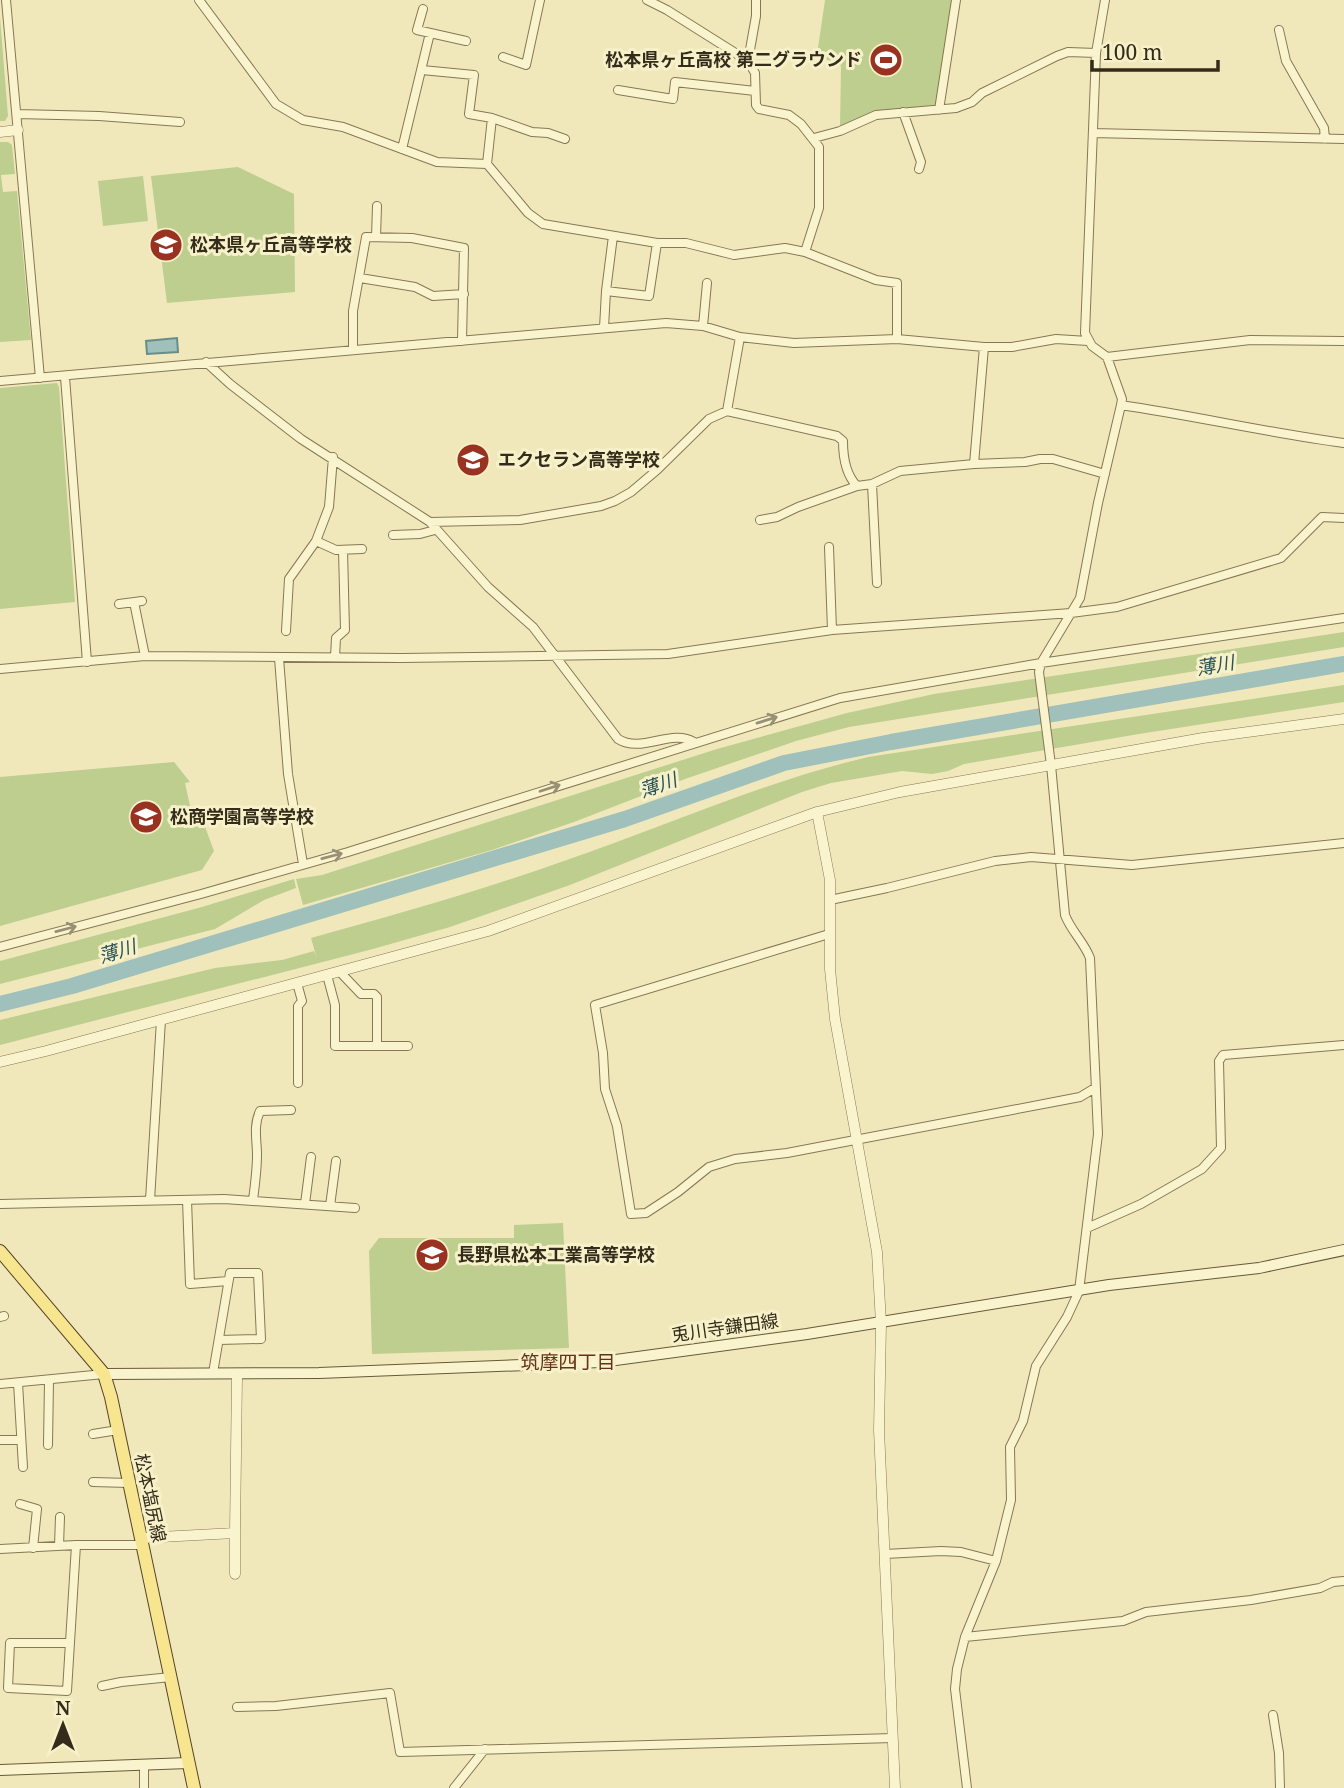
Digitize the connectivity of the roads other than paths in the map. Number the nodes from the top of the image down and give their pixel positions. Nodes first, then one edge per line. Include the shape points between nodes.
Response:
1 (6, 0) edge
2 (199, 0) edge
3 (540, 0) edge
4 (647, 0) edge
5 (756, 0) edge
6 (956, 0) edge
7 (1105, 0) edge
8 (423, 9) dead end
9 (1279, 30) dead end
10 (430, 33) junction
11 (466, 41) dead end
12 (1096, 53) junction
13 (503, 57) dead end
14 (748, 61) junction
15 (422, 70) junction
16 (618, 90) dead end
17 (755, 91) junction
18 (939, 110) junction
19 (903, 112) junction
20 (17, 114) junction
21 (492, 118) junction
22 (180, 122) dead end
23 (18, 130) junction
24 (0, 132) edge
25 (1093, 134) junction
26 (814, 138) junction
27 (565, 139) dead end
28 (1325, 139) junction
29 (1344, 139) edge
30 (402, 149) junction
31 (487, 164) junction
32 (919, 169) dead end
33 (377, 206) dead end
34 (613, 236) junction
35 (376, 237) junction
36 (657, 243) junction
37 (805, 252) junction
38 (360, 278) junction
39 (707, 283) dead end
40 (606, 291) junction
41 (464, 294) junction
42 (703, 326) junction
43 (604, 328) junction
44 (740, 337) junction
45 (897, 340) junction
46 (462, 341) junction
47 (1088, 341) junction
48 (1344, 341) edge
49 (984, 347) junction
50 (353, 350) junction
51 (1107, 357) junction
52 (206, 362) junction
53 (65, 377) junction
54 (40, 378) junction
55 (0, 381) edge
56 (1121, 405) junction
57 (727, 411) junction
58 (1344, 443) edge
59 (332, 457) junction
60 (974, 464) junction
61 (1105, 474) junction
62 (872, 485) junction
63 (857, 486) junction
64 (1344, 518) edge
65 (760, 520) dead end
66 (430, 522) junction
67 (435, 530) junction
68 (393, 535) dead end
69 (316, 541) junction
70 (829, 547) dead end
71 (362, 549) dead end
72 (343, 551) junction
73 (877, 583) dead end
74 (119, 604) dead end
75 (1071, 613) junction
76 (1344, 618) edge
77 (832, 629) junction
78 (286, 631) dead end
79 (145, 656) junction
80 (335, 657) junction
81 (557, 657) junction
82 (279, 658) junction
83 (87, 662) junction
84 (1040, 668) junction
85 (0, 669) edge
86 (1342, 722) edge
87 (694, 742) junction
88 (1051, 761) junction
89 (817, 812) junction
90 (1344, 843) edge
91 (1059, 859) junction
92 (303, 864) junction
93 (831, 900) junction
94 (829, 934) junction
95 (0, 947) edge
96 (340, 972) junction
97 (327, 975) junction
98 (297, 983) junction
99 (161, 1020) junction
100 (1344, 1045) edge
101 (377, 1046) junction
102 (408, 1046) dead end
103 (0, 1062) edge
104 (298, 1083) dead end
105 (1094, 1088) junction
106 (291, 1110) dead end
107 (858, 1138) junction
108 (311, 1157) dead end
109 (336, 1161) dead end
110 (150, 1199) junction
111 (187, 1200) junction
112 (253, 1200) junction
113 (0, 1204) edge
114 (305, 1204) junction
115 (330, 1206) junction
116 (355, 1208) dead end
117 (1087, 1228) junction
118 (1344, 1250) edge
119 (0, 1251) edge
120 (228, 1281) junction
121 (1079, 1291) junction
122 (881, 1323) junction
123 (219, 1340) junction
124 (213, 1373) junction
125 (104, 1374) junction
126 (237, 1375) junction
127 (49, 1381) junction
128 (18, 1383) junction
129 (0, 1384) edge
130 (118, 1430) junction
131 (93, 1434) dead end
132 (0, 1440) edge
133 (21, 1440) junction
134 (51, 1440) dead end
135 (23, 1467) dead end
136 (93, 1482) dead end
137 (130, 1483) junction
138 (20, 1504) dead end
139 (60, 1517) dead end
140 (235, 1533) junction
141 (142, 1541) junction
142 (76, 1545) junction
143 (59, 1546) junction
144 (33, 1548) junction
145 (0, 1549) edge
146 (886, 1555) junction
147 (996, 1561) junction
148 (235, 1574) dead end
149 (1344, 1581) edge
150 (965, 1637) junction
151 (70, 1643) junction
152 (171, 1677) junction
153 (102, 1686) dead end
154 (237, 1707) dead end
155 (1273, 1715) dead end
156 (894, 1738) junction
157 (485, 1749) junction
158 (188, 1763) junction
159 (144, 1765) junction
160 (0, 1770) edge
161 (144, 1788) edge
162 (194, 1788) edge
163 (454, 1788) edge
164 (895, 1788) edge
165 (967, 1788) edge
166 (1280, 1788) edge

1 - 20 street
2 - 30 street via 276,104 303,120 343,127
3 - 13 street via 526,65
4 - 14 street
5 - 14 street
6 - 18 street
7 - 12 street
8 - 10 street via 417,30
9 - 28 street via 1286,61 1324,128
10 - 11 street
10 - 15 street
12 - 18 street via 1068,52 972,102
12 - 25 street
14 - 17 street via 755,72
15 - 21 street via 474,75 468,112
15 - 30 street
16 - 17 street via 673,99 675,82
17 - 26 street via 759,109 789,115
18 - 19 street
19 - 26 street via 876,115
19 - 32 street via 921,162
20 - 22 street
20 - 23 street
21 - 27 street
21 - 31 street
23 - 24 street
23 - 54 street
25 - 28 street
25 - 47 street
26 - 37 street via 819,147 819,208
28 - 29 street
30 - 31 street via 442,163
31 - 34 street via 542,224
33 - 35 street
34 - 36 street
34 - 40 street
35 - 38 street via 366,237
35 - 41 street via 463,247
36 - 37 street via 686,243 734,255 785,248
36 - 40 street via 649,296
37 - 45 street via 854,273 897,284
38 - 41 street via 415,286 433,296
38 - 50 street
39 - 42 street
40 - 43 street
41 - 46 street
42 - 43 street via 666,323
42 - 44 street
43 - 46 street
44 - 45 street via 794,343
44 - 57 street
45 - 49 street
46 - 50 street
47 - 49 street via 1056,339
47 - 51 street
48 - 51 street via 1250,340
49 - 60 street
50 - 52 street
51 - 56 street
52 - 53 street
52 - 59 street via 301,439
53 - 54 street
53 - 83 street
54 - 55 street
56 - 58 street
56 - 61 street
57 - 63 street via 844,440 846,468
57 - 66 street via 709,419 631,492 615,501 520,520
59 - 66 street
59 - 69 street via 329,507
60 - 61 street via 1053,459
60 - 62 street via 900,471
61 - 75 street via 1084,587
62 - 63 street
62 - 73 street
63 - 65 street
64 - 75 street via 1322,517 1281,558 1117,607
66 - 67 street
67 - 68 street
67 - 81 street
69 - 72 street
69 - 78 street via 289,579
70 - 77 street
71 - 72 street
72 - 80 street via 345,630 337,638
74 - 79 street via 138,602
75 - 77 street
75 - 84 street
76 - 84 street
77 - 81 street via 668,654
79 - 82 street
79 - 83 street
80 - 81 street
80 - 82 street
81 - 87 street via 625,744 685,737
82 - 92 street via 288,774
83 - 85 street
87 -> 84 street via 840,698
84 - 88 street
86 - 88 street via 1246,731
92 -> 87 street
88 - 89 street
88 - 91 street
89 - 93 street
89 - 96 street via 488,931
90 - 91 street via 1132,865
91 - 93 street via 995,860
91 - 105 street via 1065,915 1090,958
95 -> 92 street
93 - 94 street
94 - 107 street via 835,1019
94 - 107 street via 595,1005 605,1089 617,1125 631,1214 646,1213 709,1167
96 - 97 street
96 - 101 street via 361,993 377,997
97 - 98 street
97 - 101 street via 335,1005 335,1046
98 - 99 street
98 - 104 street via 302,1001 298,1006
99 - 103 street
99 - 110 street
100 - 117 street via 1223,1055 1219,1061 1221,1148 1202,1169
101 - 102 street
105 - 107 street via 1080,1097
105 - 117 street via 1098,1134
106 - 112 street via 260,1111
107 - 122 street via 877,1252
108 - 114 street
109 - 115 street
110 - 111 street
110 - 113 street
111 - 112 street
111 - 120 street via 190,1284
112 - 114 street
114 - 115 street
115 - 116 street
117 - 121 street
118 - 121 main road, 兎川寺鎌田線 via 1259,1268
119 - 125 main road, 松本塩尻線
120 - 123 street
120 - 123 street via 230,1273 258,1273 261,1339
121 - 122 main road, 兎川寺鎌田線
121 - 147 street via 1037,1366 1023,1421 1010,1447 1011,1500
122 - 126 main road, 兎川寺鎌田線 via 601,1362
122 - 146 street via 879,1410
123 - 124 street
124 - 125 main road, 兎川寺鎌田線
124 - 126 main road, 兎川寺鎌田線
125 - 127 street
125 - 130 main road, 松本塩尻線
126 - 140 street
127 - 128 street
127 - 134 street
128 - 129 street
128 - 133 street
130 - 131 street
130 - 137 main road, 松本塩尻線
132 - 133 street
133 - 135 street
136 - 137 street
137 - 141 main road, 松本塩尻線
138 - 144 street via 37,1509
139 - 143 street
140 - 141 street
140 - 148 street
141 - 142 street
141 - 152 main road, 松本塩尻線
142 - 143 street
142 - 151 street
143 - 144 street
144 - 145 street
146 - 147 street via 961,1552
146 - 156 street
147 - 150 street
149 - 150 street via 1251,1600 1146,1612 1123,1621
150 - 165 street via 955,1689
151 - 151 street via 67,1691 8,1688 10,1643
152 - 153 street
152 - 158 main road, 松本塩尻線
154 - 157 street via 390,1693 400,1752
155 - 166 street
156 - 157 street
156 - 164 street
157 - 163 street
158 - 159 main road
158 - 162 main road, 松本塩尻線
159 - 160 main road
159 - 161 street

